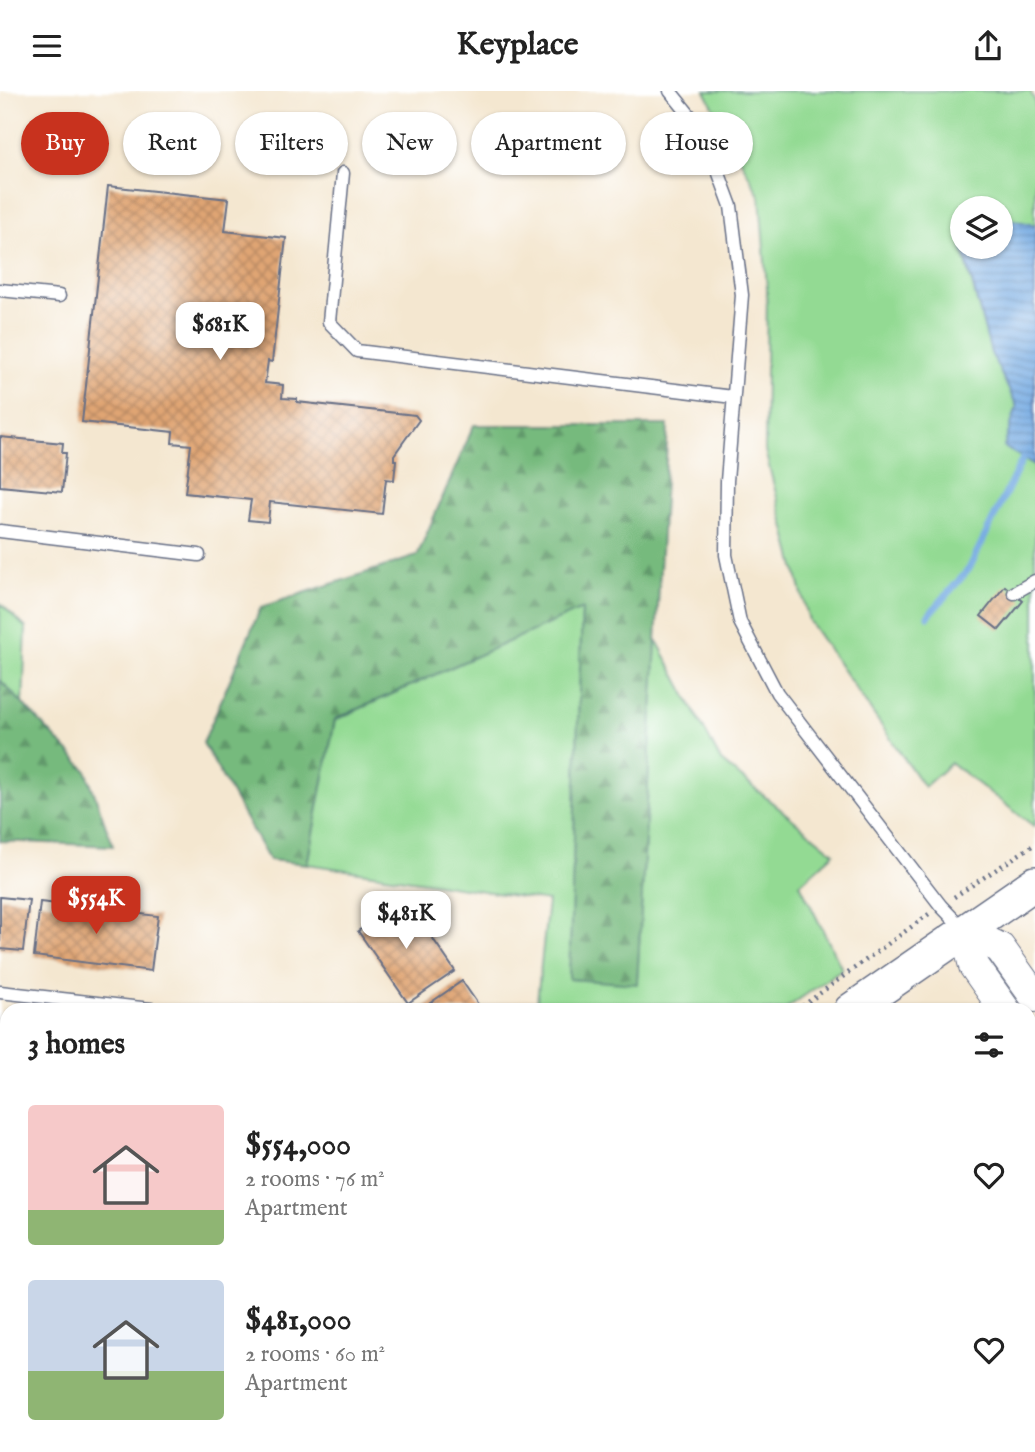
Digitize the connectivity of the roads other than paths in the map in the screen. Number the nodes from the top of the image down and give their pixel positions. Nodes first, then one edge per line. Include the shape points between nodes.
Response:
1 (670, 91) edge
2 (343, 175) edge
3 (0, 290) edge
4 (59, 296) dead end
5 (733, 397) junction
6 (0, 531) edge
7 (199, 555) dead end
8 (1035, 582) edge
9 (1014, 593) dead end
10 (1035, 883) edge
11 (965, 931) junction
12 (0, 992) edge
13 (1035, 997) edge
14 (97, 1003) edge
15 (861, 1003) edge
16 (1000, 1003) edge

1 - 5 lane via 704,133 731,206 742,295
2 - 5 lane via 329,322 357,351
3 - 4 lane
5 - 11 lane via 726,555 740,622 777,693
6 - 7 lane
8 - 9 lane
10 - 11 main road
11 - 13 street via 1000,948
11 - 15 main road
11 - 16 street via 974,966
12 - 14 lane

